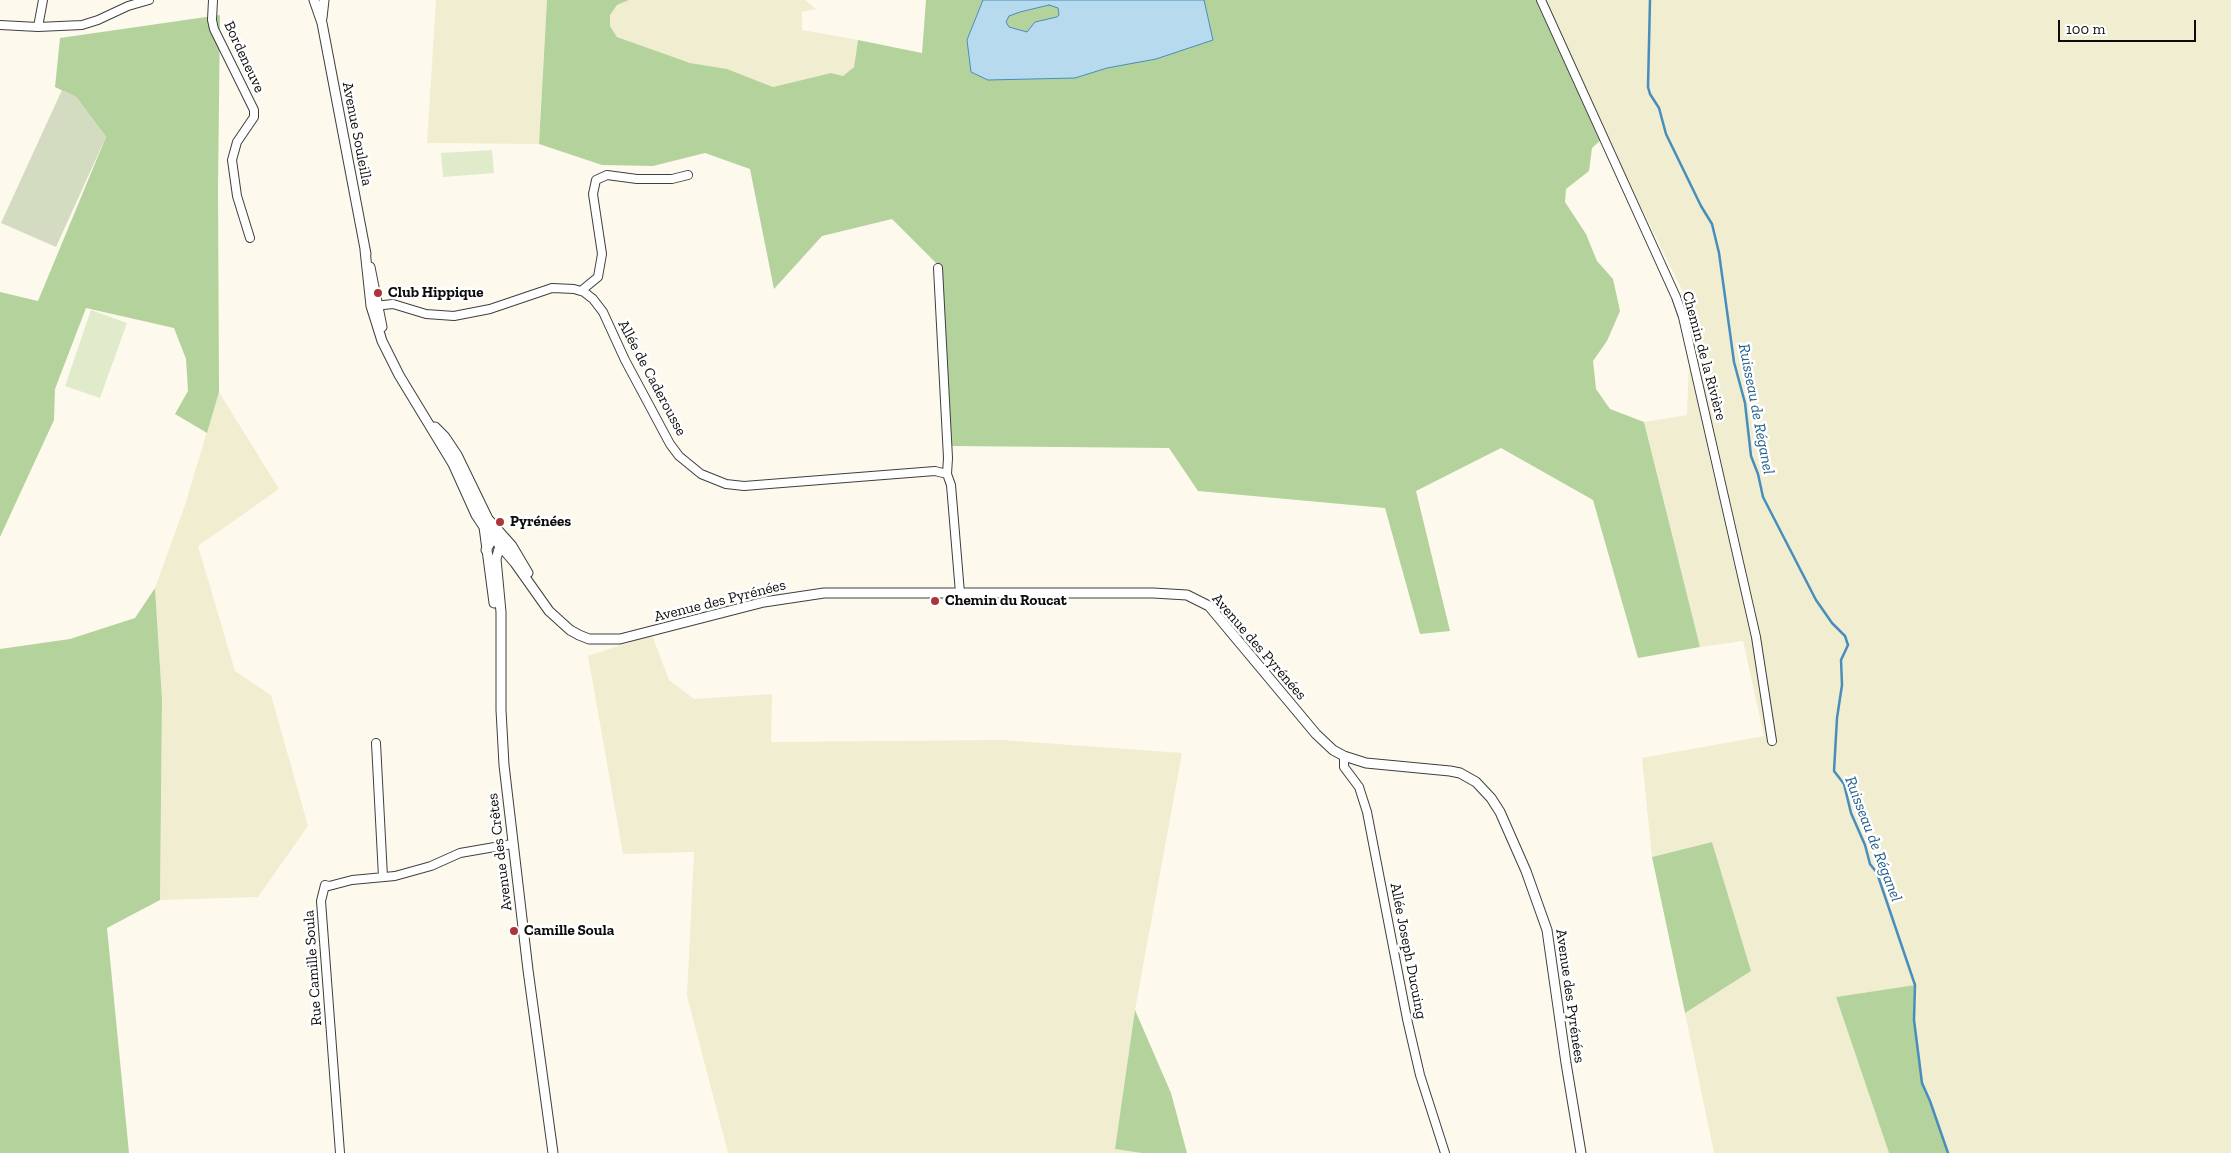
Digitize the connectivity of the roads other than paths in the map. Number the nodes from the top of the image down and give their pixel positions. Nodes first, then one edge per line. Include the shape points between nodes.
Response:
1 (43, 0) edge
2 (149, 0) edge
3 (213, 0) edge
4 (314, 0) edge
5 (325, 0) edge
6 (1541, 0) edge
7 (322, 23) junction
8 (0, 25) edge
9 (38, 27) junction
10 (688, 175) dead end
11 (250, 238) dead end
12 (938, 268) dead end
13 (581, 291) junction
14 (375, 306) junction
15 (426, 418) junction
16 (946, 474) junction
17 (484, 527) junction
18 (504, 536) junction
19 (493, 538) junction
20 (501, 546) junction
21 (486, 550) junction
22 (515, 563) junction
23 (497, 572) junction
24 (960, 593) junction
25 (540, 599) junction
26 (501, 637) junction
27 (1772, 741) dead end
28 (376, 743) dead end
29 (1344, 756) junction
30 (512, 844) junction
31 (383, 877) junction
32 (340, 1153) edge
33 (553, 1153) edge
34 (1445, 1153) edge
35 (1581, 1153) edge

1 - 9 street
2 - 9 street via 82,26
3 - 11 street, Bordeneuve via 214,29 254,110 254,117 237,142 232,160 237,196
4 - 5 street, Avenue Souleilla via 319,3
4 - 7 street, Avenue Souleilla
5 - 7 street, Avenue Souleilla
6 - 27 street, Chemin de la Rivière via 1683,318 1756,637
7 - 14 street, Avenue Souleilla
8 - 9 street
10 - 13 street via 672,179 638,179 607,174 596,180 593,194 602,254 598,277
12 - 16 street via 948,458
13 - 14 street via 552,288 490,309 454,316 426,314 393,304
13 - 16 street, Allée de Caderousse via 592,298 603,312 670,444 684,462 700,474 726,484 744,486 935,471
14 - 15 street, Avenue des Pyrénées via 382,341 389,357
15 - 17 street, Avenue des Pyrénées via 457,470
15 - 18 street, Avenue des Pyrénées via 457,455 488,519
16 - 24 street via 951,485
17 - 19 street, Avenue des Pyrénées
17 - 21 street, Avenue des Crêtes
18 - 19 street
18 - 20 street, Avenue des Crêtes
18 - 25 street, Avenue des Pyrénées via 520,558
19 - 20 street, Avenue des Pyrénées
19 - 21 street
20 - 22 street, Avenue des Pyrénées
20 - 23 street, Avenue des Crêtes via 496,559
21 - 26 street, Avenue des Crêtes
22 - 23 street via 504,565
22 - 25 street, Avenue des Pyrénées
23 - 26 street, Avenue des Crêtes
24 - 25 street, Avenue des Pyrénées via 824,593 799,596 606,640 589,639 570,630
24 - 29 street, Avenue des Pyrénées via 1153,593 1196,598 1209,606 1316,734
26 - 30 street, Avenue des Crêtes via 502,740
28 - 31 street
29 - 34 street, Allée Joseph Ducuing via 1344,767 1358,787 1367,812 1415,1056
29 - 35 street, Avenue des Pyrénées via 1384,766 1460,773 1476,782 1491,798 1526,871 1547,930
30 - 31 street, Rue Camille Soula via 460,853 412,872
30 - 33 street, Avenue des Crêtes
31 - 32 street, Rue Camille Soula via 325,885 321,901

